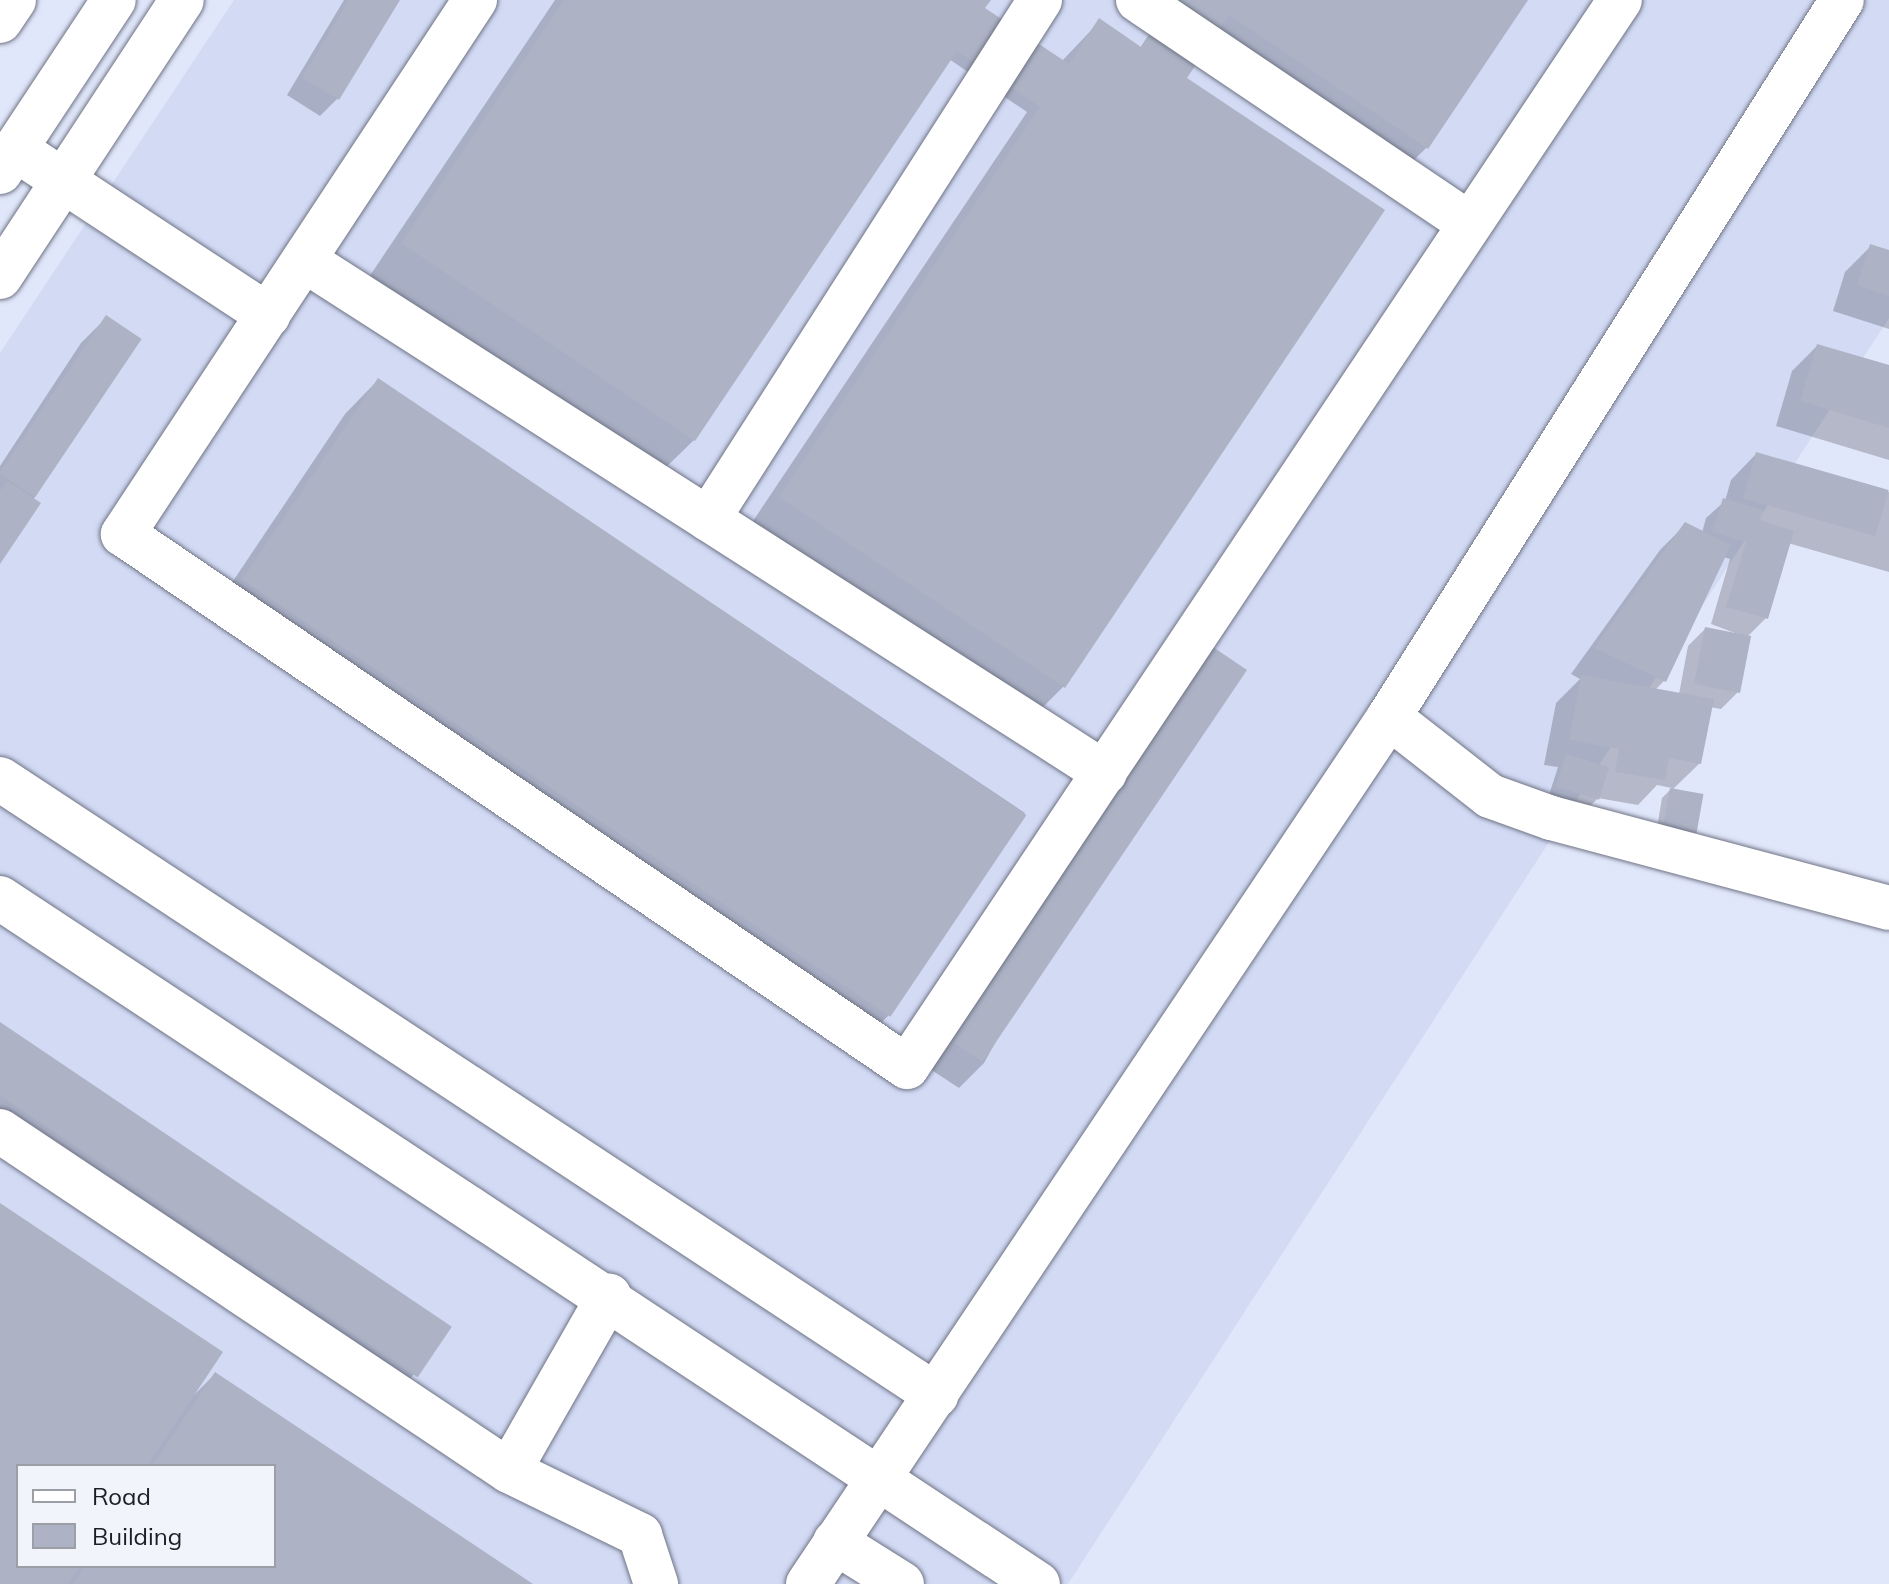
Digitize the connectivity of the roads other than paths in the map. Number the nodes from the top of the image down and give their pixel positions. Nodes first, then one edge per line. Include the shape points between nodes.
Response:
1 (14, 0) edge
2 (114, 0) edge
3 (182, 0) edge
4 (475, 0) edge
5 (1040, 0) edge
6 (1138, 0) edge
7 (1620, 0) edge
8 (1842, 0) edge
9 (0, 21) edge
10 (7, 161) edge
11 (64, 181) junction
12 (1469, 223) junction
13 (304, 260) junction
14 (0, 277) edge
15 (268, 315) junction
16 (708, 519) junction
17 (1389, 717) junction
18 (1105, 773) junction
19 (0, 779) edge
20 (0, 898) edge
21 (1889, 908) edge
22 (0, 1131) edge
23 (609, 1296) junction
24 (936, 1395) junction
25 (509, 1471) junction
26 (876, 1478) junction
27 (835, 1542) junction
28 (656, 1584) edge
29 (808, 1584) edge
30 (902, 1584) edge
31 (1038, 1584) edge

1 - 9 street
2 - 10 street
3 - 11 street
4 - 13 street
5 - 16 street
6 - 12 street
7 - 12 street
8 - 17 street
10 - 11 street
11 - 14 street
11 - 15 street
12 - 18 street
13 - 15 street
13 - 16 street
15 - 18 street via 123,534 907,1067
16 - 18 street
17 - 21 street via 1490,796 1551,818
17 - 24 street
19 - 24 street
20 - 23 street
22 - 25 street
23 - 25 street
23 - 26 street
24 - 26 street
25 - 28 street via 640,1535
26 - 27 street
26 - 31 street
27 - 29 street
27 - 30 street

